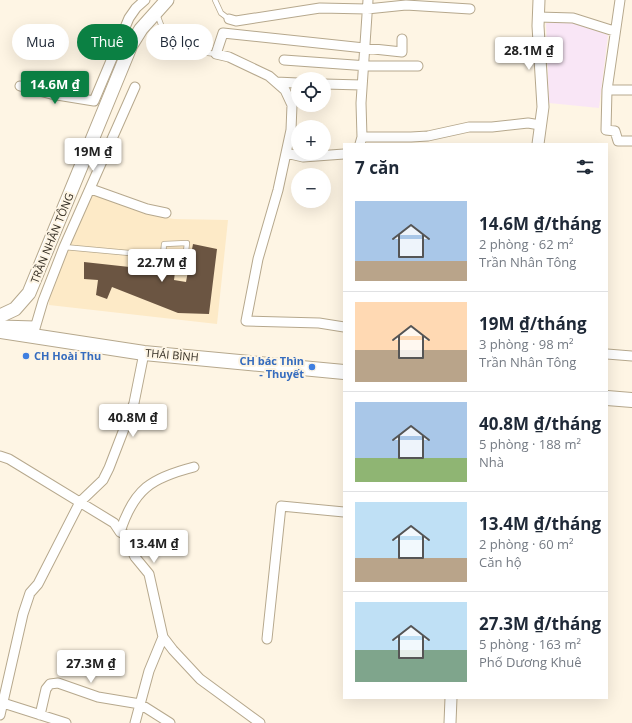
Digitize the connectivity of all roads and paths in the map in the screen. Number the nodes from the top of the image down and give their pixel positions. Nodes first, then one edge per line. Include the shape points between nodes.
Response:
1 (145, 0) edge
2 (167, 0) edge
3 (215, 0) edge
4 (539, 0) edge
5 (620, 0) edge
6 (368, 4) edge
7 (470, 10) dead end
8 (156, 12) junction
9 (538, 17) junction
10 (229, 19) joint
11 (614, 31) junction
12 (402, 39) dead end
13 (365, 47) junction
14 (216, 54) junction
15 (284, 60) dead end
16 (364, 66) junction
17 (418, 66) dead end
18 (276, 82) junction
19 (291, 83) edge
20 (331, 84) edge
21 (362, 85) junction
22 (20, 86) dead end
23 (135, 87) dead end
24 (607, 90) junction
25 (632, 90) edge
26 (540, 125) junction
27 (361, 141) edge
28 (632, 141) edge
29 (538, 143) edge
30 (286, 153) junction
31 (343, 154) edge
32 (91, 189) junction
33 (166, 213) dead end
34 (64, 247) junction
35 (162, 256) junction
36 (0, 316) edge
37 (0, 325) edge
38 (343, 327) edge
39 (34, 330) junction
40 (0, 331) edge
41 (144, 353) junction
42 (608, 354) edge
43 (632, 356) edge
44 (343, 372) edge
45 (608, 398) edge
46 (632, 400) edge
47 (0, 456) edge
48 (194, 467) dead end
49 (80, 502) junction
50 (343, 512) edge
51 (120, 532) junction
52 (163, 637) junction
53 (267, 638) dead end
54 (451, 699) edge
55 (3, 703) junction
56 (140, 704) junction
57 (0, 715) edge
58 (40, 715) junction
59 (66, 723) edge
60 (135, 723) edge
61 (170, 723) edge
62 (260, 723) edge
63 (450, 723) edge

1 - 8 street
1 - 22 street via 129,18 94,101
2 - 8 main road, TRẦN NHÂN TÔNG
3 - 10 lane via 221,12
4 - 9 street
5 - 11 street
6 - 7 street
6 - 10 street via 320,8 236,21
6 - 13 street
8 - 14 lane via 163,30 176,49
8 - 36 main road, TRẦN NHÂN TÔNG via 140,29 131,45 29,293 15,309
9 - 11 street via 573,18
9 - 26 street via 543,107
11 - 24 street
12 - 13 street via 402,52
13 - 14 street via 223,33
13 - 16 street
14 - 18 street via 229,56 249,65
15 - 16 street
16 - 17 street
16 - 21 street
18 - 19 street
18 - 30 street via 285,90 292,105 292,130
20 - 21 street
21 - 27 street
23 - 32 street
24 - 25 street
24 - 28 street via 606,130 615,131 618,141
26 - 27 street via 528,123 469,127 428,136
26 - 29 street
30 - 31 street via 303,157
30 - 38 street via 258,259 246,321 319,323
32 - 33 street
32 - 34 street
34 - 35 lane
34 - 39 street
35 - 35 lane via 162,266 184,268 187,243 164,244
37 - 39 street
39 - 40 main road, THÁI BÌNH
39 - 41 main road, THÁI BÌNH
41 - 44 main road, THÁI BÌNH
41 - 49 street via 134,403 110,468 103,480
42 - 43 street
45 - 46 main road
47 - 49 street
48 - 51 street via 175,472 142,489 124,518
49 - 51 street via 114,523
49 - 55 street via 38,584 30,593
50 - 53 street via 281,506
51 - 52 street via 124,534 134,557 149,574
52 - 56 street via 149,671
52 - 62 street via 200,679
54 - 63 street
55 - 57 street
55 - 58 street
56 - 58 street via 98,697 58,683 50,684 46,689
56 - 60 street
56 - 61 street
58 - 59 street

